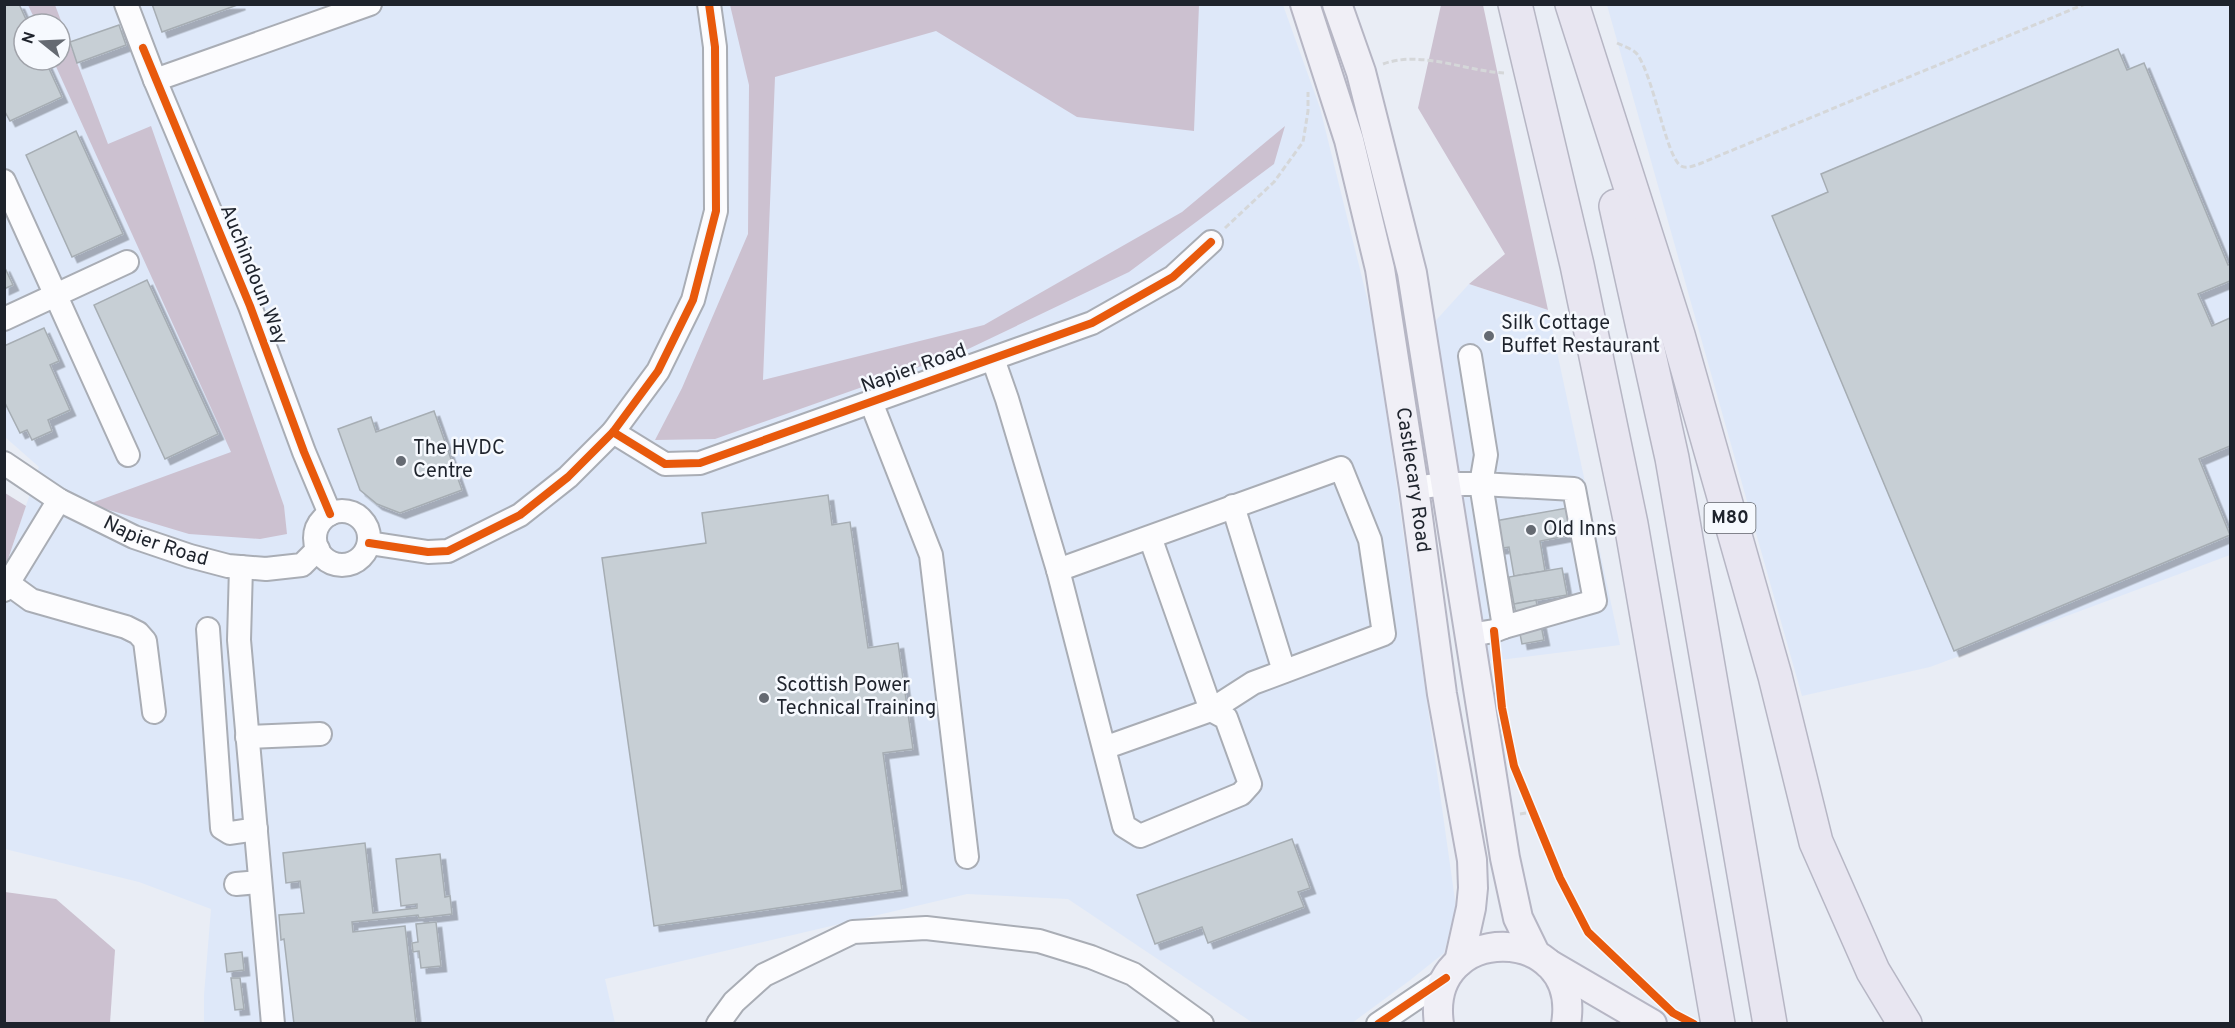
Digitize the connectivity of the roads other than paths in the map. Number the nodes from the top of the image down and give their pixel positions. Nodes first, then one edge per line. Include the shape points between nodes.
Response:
1 (126, 4) edge
2 (370, 4) edge
3 (709, 4) edge
4 (1305, 4) edge
5 (1337, 4) edge
6 (1515, 4) edge
7 (1567, 4) edge
8 (1572, 4) edge
9 (155, 80) junction
10 (4, 181) edge
11 (1211, 242) road end
12 (128, 262) dead end
13 (56, 295) junction
14 (4, 319) edge
15 (1470, 356) dead end
16 (993, 359) junction
17 (871, 402) junction
18 (613, 432) junction
19 (128, 454) dead end
20 (4, 463) edge
21 (1445, 483) junction
22 (1481, 484) junction
23 (1414, 488) junction
24 (59, 500) junction
25 (1233, 506) junction
26 (330, 514) junction
27 (1150, 537) junction
28 (369, 543) junction
29 (318, 549) junction
30 (241, 567) junction
31 (1058, 570) junction
32 (7, 587) edge
33 (1504, 627) junction
34 (208, 630) dead end
35 (1470, 635) junction
36 (1284, 671) junction
37 (1211, 710) junction
38 (154, 712) dead end
39 (320, 734) dead end
40 (247, 737) junction
41 (1104, 748) junction
42 (256, 830) junction
43 (967, 857) dead end
44 (260, 882) junction
45 (236, 885) dead end
46 (1541, 958) junction
47 (1453, 970) junction
48 (1709, 1011) edge
49 (1769, 1019) edge
50 (273, 1023) edge
51 (718, 1023) edge
52 (1202, 1023) edge
53 (1378, 1023) edge
54 (1438, 1023) edge
55 (1566, 1023) edge
56 (1652, 1023) edge
57 (1905, 1023) edge

1 - 9 street, Auchindoun Way
2 - 9 street
3 - 18 street via 716,47 716,211 693,300 658,371
4 - 23 main road, Castlecary Road via 1366,203
5 - 21 main road, Castlecary Road via 1361,72 1412,273
6 - 48 highway via 1577,265 1628,513 1679,793
7 - 49 highway, M80 via 1672,458
8 - 57 highway, M80 via 1678,334 1775,676 1816,842 1873,971
9 - 26 street, Auchindoun Way via 250,306
10 - 13 street
11 - 16 street, Napier Road via 1173,277 1092,323
12 - 13 street
13 - 14 street
13 - 19 street
15 - 22 street via 1486,455
16 - 17 street, Napier Road
16 - 31 street
17 - 18 street, Napier Road via 700,463 664,464
17 - 43 street via 931,555
18 - 28 street via 568,477 520,515 448,551 428,552
20 - 24 street, Napier Road
21 - 22 street
21 - 23 street
21 - 35 main road, Castlecary Road
22 - 33 street
22 - 33 street via 1574,489 1594,602
23 - 47 main road, Castlecary Road via 1442,694 1472,860 1471,908
24 - 30 street, Napier Road via 134,537 190,556
24 - 32 street
25 - 27 street
25 - 36 street
25 - 36 street via 1341,468 1370,540 1384,634
26 - 28 street via 347,512 362,519
26 - 29 street via 316,533
27 - 31 street
27 - 37 street
28 - 29 street via 361,557 346,564 330,561
29 - 30 street, Napier Road via 302,565
30 - 40 street via 239,640
31 - 41 street
32 - 38 street via 31,600 138,633 145,641
33 - 35 street
34 - 42 street via 222,828 230,833
35 - 46 main road, Castlecary Road via 1512,893 1518,918
36 - 37 street via 1253,683
37 - 41 street
37 - 41 street via 1226,718 1250,784 1241,794 1140,836 1124,826
39 - 40 street
40 - 42 street
42 - 44 street
44 - 45 street
44 - 50 street
46 - 47 main road via 1521,948 1500,945 1479,950
46 - 55 main road, Castlecary Road via 1557,974 1566,992
46 - 56 main road
47 - 53 street
47 - 54 main road, Castlecary Road via 1439,995
51 - 52 street via 764,975 853,932 926,928 1039,940 1091,957 1134,974

